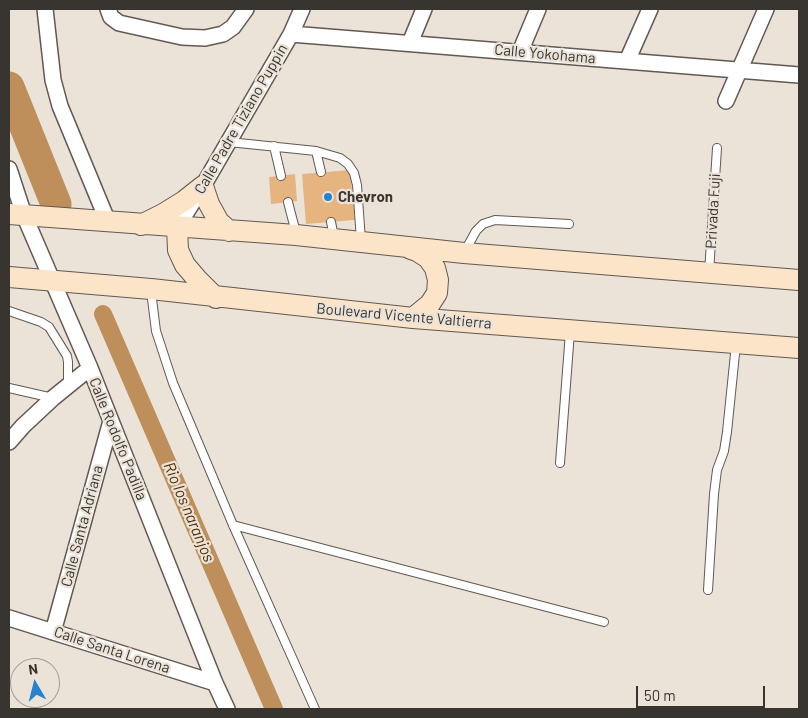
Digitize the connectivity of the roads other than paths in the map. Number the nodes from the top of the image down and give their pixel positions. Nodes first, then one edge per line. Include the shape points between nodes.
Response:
1 (45, 9) edge
2 (108, 9) edge
3 (246, 9) edge
4 (424, 9) edge
5 (538, 9) edge
6 (650, 9) edge
7 (766, 9) edge
8 (296, 10) edge
9 (291, 34) junction
10 (410, 43) junction
11 (520, 52) junction
12 (627, 61) junction
13 (740, 70) junction
14 (799, 75) edge
15 (726, 101) dead end
16 (229, 142) junction
17 (274, 146) junction
18 (716, 148) dead end
19 (316, 151) junction
20 (9, 169) edge
21 (321, 172) dead end
22 (281, 176) dead end
23 (203, 186) junction
24 (288, 202) dead end
25 (16, 215) edge
26 (108, 222) junction
27 (569, 224) dead end
28 (141, 225) junction
29 (177, 227) junction
30 (230, 231) junction
31 (296, 235) junction
32 (361, 242) junction
33 (405, 247) junction
34 (464, 253) junction
35 (709, 272) junction
36 (9, 277) edge
37 (799, 280) edge
38 (52, 282) junction
39 (150, 289) junction
40 (216, 298) junction
41 (9, 311) edge
42 (413, 318) junction
43 (570, 332) junction
44 (736, 344) junction
45 (799, 348) edge
46 (90, 368) junction
47 (68, 386) junction
48 (9, 388) edge
49 (53, 398) junction
50 (111, 421) junction
51 (9, 442) edge
52 (560, 463) dead end
53 (233, 526) junction
54 (708, 590) dead end
55 (9, 618) edge
56 (604, 622) dead end
57 (53, 632) junction
58 (214, 683) junction
59 (227, 709) edge
60 (315, 709) edge

1 - 26 street via 53,80 60,106
2 - 3 street via 118,23 182,37 205,38 223,34 233,27
4 - 10 street
5 - 11 street
6 - 12 street
7 - 13 street
8 - 9 street, Calle Padre Tiziano Puppin
9 - 10 street, Calle Yokohama
9 - 16 street, Calle Padre Tiziano Puppin
10 - 11 street, Calle Yokohama
11 - 12 street, Calle Yokohama
12 - 13 street, Calle Yokohama
13 - 14 street, Calle Yokohama
13 - 15 street
16 - 17 lane
16 - 23 street, Calle Padre Tiziano Puppin
17 - 19 lane
17 - 22 lane
18 - 35 lane, Privada Fuji
19 - 21 lane
19 - 32 lane via 340,158 354,173
20 - 25 street, Calle Rodolfo Padilla
23 - 28 main road via 184,201
23 - 29 street, Calle Padre Tiziano Puppin
23 - 30 main road via 219,222
24 - 31 lane
25 - 26 main road
25 - 38 street, Calle Rodolfo Padilla
26 - 28 main road
27 - 34 lane via 495,220 483,224 476,231
28 - 29 main road
29 - 30 main road
29 - 40 main road via 178,250 185,264
30 - 31 main road
31 - 32 main road via 333,231
32 - 33 main road
33 - 34 main road
33 - 42 main road via 428,258 436,268 438,280 430,304
34 - 35 main road
35 - 37 main road
36 - 38 main road, Boulevard Vicente Valtierra
38 - 39 main road, Boulevard Vicente Valtierra
38 - 46 street, Calle Rodolfo Padilla
39 - 40 main road, Boulevard Vicente Valtierra
39 - 53 lane via 156,331 173,383
40 - 42 main road, Boulevard Vicente Valtierra
41 - 47 lane via 49,327 67,356
42 - 43 main road, Boulevard Vicente Valtierra
43 - 44 main road, Boulevard Vicente Valtierra
43 - 52 lane
44 - 45 main road, Boulevard Vicente Valtierra
44 - 54 lane via 727,432 714,494
46 - 47 street
46 - 50 street, Calle Rodolfo Padilla
47 - 49 street
48 - 49 lane
49 - 51 street
50 - 57 street, Calle Santa Adriana
50 - 58 street, Calle Rodolfo Padilla
53 - 56 lane
53 - 60 lane
55 - 57 street, Calle Santa Lorena
57 - 58 street, Calle Santa Lorena
58 - 59 street, Calle Rodolfo Padilla

